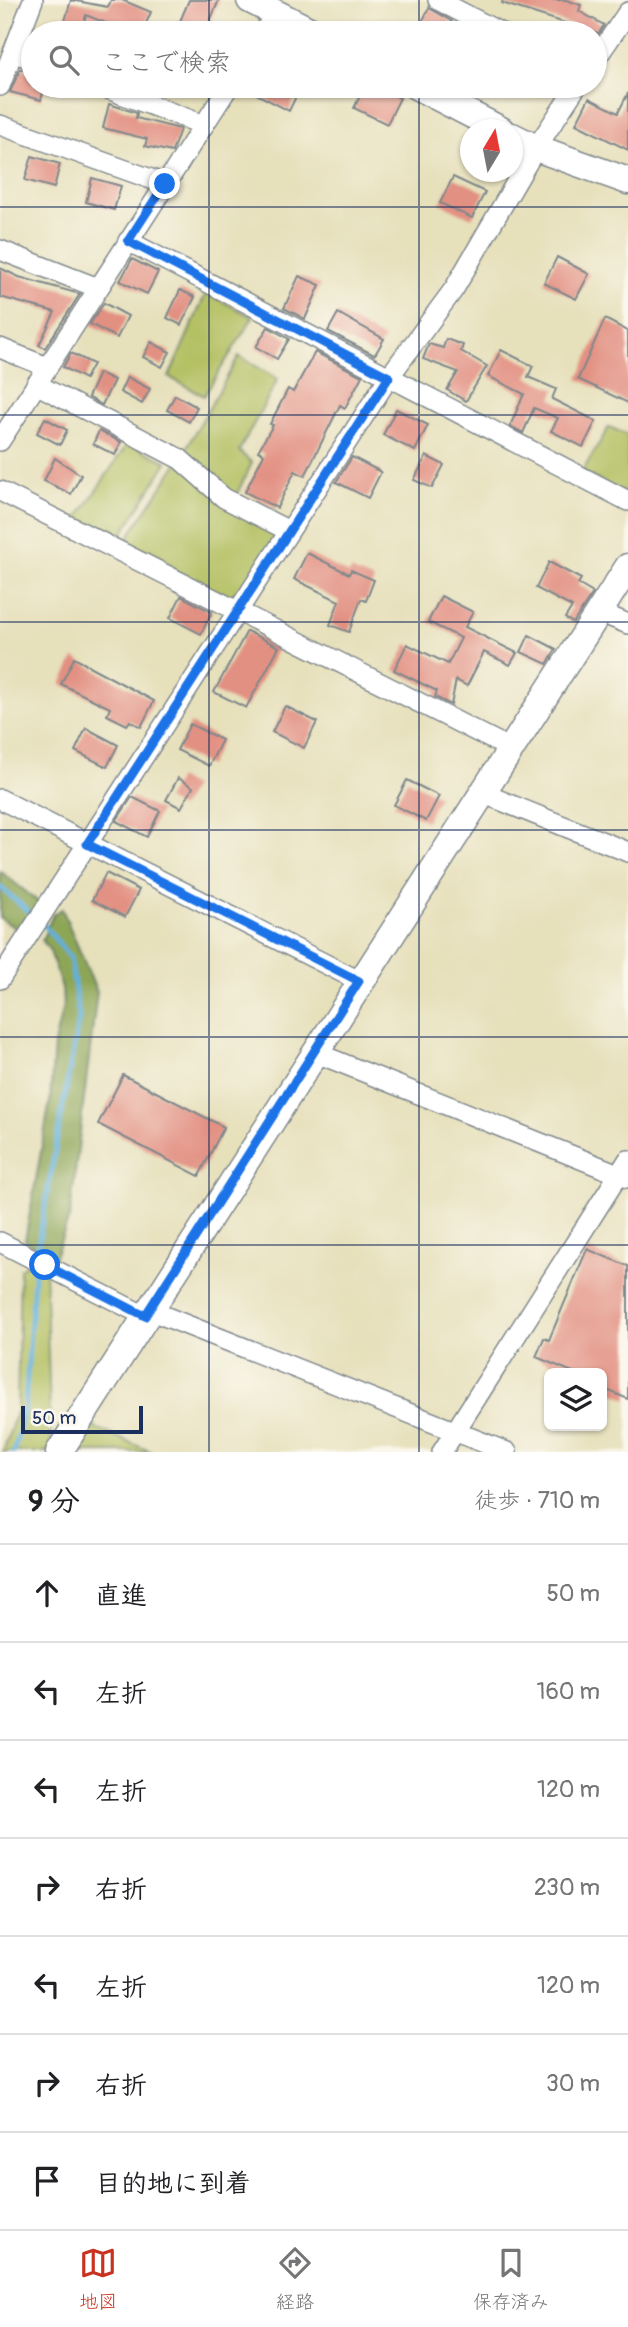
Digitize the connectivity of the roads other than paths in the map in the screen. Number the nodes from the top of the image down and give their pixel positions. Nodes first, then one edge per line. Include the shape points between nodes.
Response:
1 (33, 0) edge
2 (250, 0) edge
3 (438, 0) edge
4 (622, 0) edge
5 (628, 3) edge
6 (628, 12) edge
7 (275, 15) edge
8 (25, 21) edge
9 (478, 21) edge
10 (21, 31) edge
11 (607, 43) edge
12 (13, 52) junction
13 (21, 55) edge
14 (0, 86) edge
15 (132, 98) edge
16 (221, 98) edge
17 (439, 98) edge
18 (566, 98) edge
19 (480, 119) edge
20 (0, 125) edge
21 (204, 125) junction
22 (524, 142) edge
23 (628, 181) edge
24 (165, 184) junction
25 (128, 241) junction
26 (0, 250) edge
27 (98, 288) junction
28 (0, 348) edge
29 (47, 367) junction
30 (389, 377) junction
31 (36, 384) junction
32 (0, 441) edge
33 (0, 491) edge
34 (628, 501) edge
35 (289, 531) junction
36 (628, 567) edge
37 (237, 612) junction
38 (599, 612) junction
39 (628, 624) edge
40 (511, 749) junction
41 (482, 793) junction
42 (0, 799) edge
43 (87, 844) junction
44 (628, 852) edge
45 (0, 979) edge
46 (359, 981) junction
47 (314, 1052) junction
48 (625, 1171) edge
49 (0, 1242) edge
50 (147, 1313) junction
51 (456, 1431) junction
52 (59, 1452) edge
53 (442, 1452) edge
54 (507, 1452) edge

1 - 8 street
2 - 7 street
3 - 9 street
4 - 5 street
6 - 11 street
10 - 12 street
12 - 13 street
12 - 14 street
15 - 21 street
16 - 21 street
17 - 19 street
18 - 22 street
20 - 24 street
21 - 24 street
22 - 23 street
22 - 30 street via 454,289
24 - 25 street
25 - 27 street
25 - 30 street
26 - 27 street
27 - 29 street
28 - 29 street
29 - 31 street
30 - 34 street
30 - 35 street
31 - 32 street
31 - 35 street via 180,459 224,498
33 - 37 street
35 - 37 street
36 - 38 street
37 - 40 street
37 - 43 street
38 - 39 street
38 - 40 street
40 - 41 street
41 - 44 street
41 - 46 street
42 - 43 street
43 - 45 street
43 - 46 street
46 - 47 street
47 - 48 street
47 - 50 street
48 - 51 street
49 - 50 street
50 - 51 street
50 - 52 street
51 - 53 street
51 - 54 street

